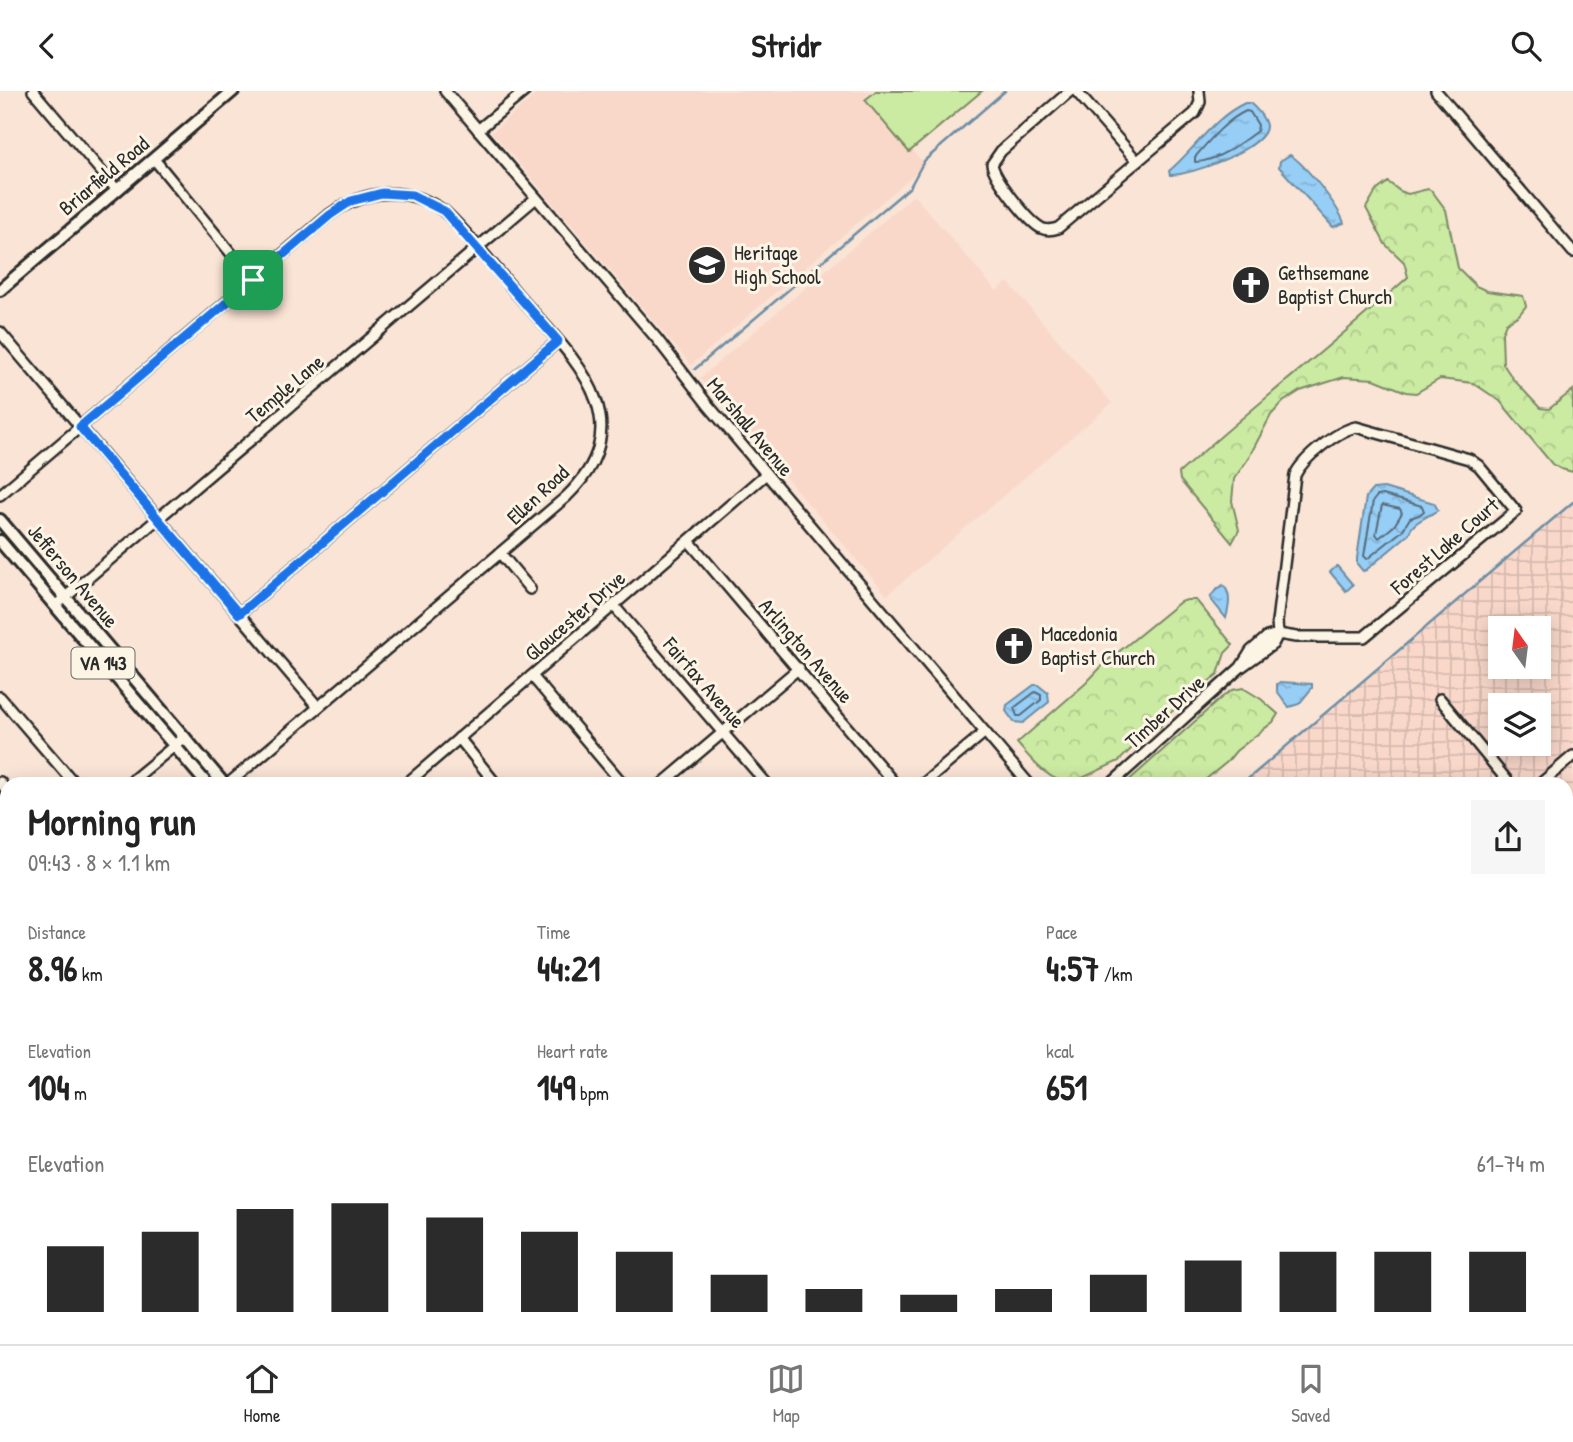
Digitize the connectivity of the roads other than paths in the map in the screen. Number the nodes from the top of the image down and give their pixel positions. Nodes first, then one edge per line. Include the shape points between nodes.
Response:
1 (33, 91) edge
2 (233, 91) edge
3 (445, 91) edge
4 (525, 91) edge
5 (1070, 91) edge
6 (1076, 91) edge
7 (1199, 91) edge
8 (1436, 91) edge
9 (478, 130) junction
10 (154, 159) junction
11 (1137, 161) junction
12 (117, 190) junction
13 (536, 198) junction
14 (478, 249) junction
15 (1573, 251) edge
16 (253, 280) junction
17 (0, 290) edge
18 (0, 332) edge
19 (558, 341) junction
20 (80, 427) junction
21 (766, 474) junction
22 (0, 495) edge
23 (158, 519) junction
24 (0, 520) edge
25 (0, 541) edge
26 (689, 541) junction
27 (499, 553) junction
28 (530, 589) dead end
29 (66, 597) junction
30 (55, 606) junction
31 (614, 606) junction
32 (239, 614) junction
33 (1279, 634) junction
34 (799, 668) junction
35 (532, 676) junction
36 (0, 697) edge
37 (1440, 699) dead end
38 (318, 707) junction
39 (723, 732) junction
40 (985, 732) junction
41 (185, 737) junction
42 (459, 739) junction
43 (174, 746) junction
44 (1573, 756) edge
45 (69, 777) edge
46 (136, 777) edge
47 (201, 777) edge
48 (220, 777) edge
49 (234, 777) edge
50 (415, 777) edge
51 (490, 777) edge
52 (617, 777) edge
53 (670, 777) edge
54 (761, 777) edge
55 (889, 777) edge
56 (931, 777) edge
57 (1024, 777) edge
58 (1119, 777) edge
59 (1504, 777) edge
60 (1548, 777) edge

1 - 12 street
2 - 10 main road, Briarfield Road
3 - 9 street, Marshall Avenue
4 - 9 street
5 - 11 street via 992,164 995,175 1037,225 1047,230 1058,228
6 - 11 street
7 - 11 street via 1195,113
8 - 15 street
9 - 13 street, Marshall Avenue
10 - 12 main road, Briarfield Road
10 - 16 street
12 - 17 main road, Briarfield Road
13 - 14 street, Temple Lane
13 - 21 street, Marshall Avenue
14 - 16 street, Ellen Road via 450,217 429,202 402,193 382,193 340,208
14 - 19 street, Ellen Road
14 - 23 street, Temple Lane
16 - 20 street, Ellen Road
18 - 20 street
19 - 27 street, Ellen Road via 595,393 600,416 598,448 574,489
19 - 32 street
20 - 22 street, Ellen Road
20 - 23 street
21 - 26 street, Gloucester Drive
21 - 40 street, Marshall Avenue
23 - 29 street, Temple Lane
23 - 32 street
24 - 29 main road, Jefferson Avenue / VA 143
25 - 30 main road, Jefferson Avenue / VA 143
26 - 31 street, Gloucester Drive
26 - 34 street, Arlington Avenue
27 - 28 street
27 - 38 street, Ellen Road
29 - 30 street, Temple Lane
29 - 41 main road, Jefferson Avenue / VA 143
30 - 43 main road, Jefferson Avenue / VA 143
31 - 35 street, Gloucester Drive
31 - 39 street, Fairfax Avenue
32 - 38 street
33 - 33 street, Forest Lake Court via 1295,475 1343,429 1356,426 1469,459 1516,512 1364,637
33 - 58 street, Timber Drive
34 - 39 street
34 - 55 street, Arlington Avenue
35 - 42 street, Gloucester Drive
35 - 52 street
36 - 45 street
37 - 59 street
38 - 49 street, Ellen Road
39 - 53 street
39 - 54 street, Fairfax Avenue
40 - 56 street
40 - 57 street, Marshall Avenue
41 - 43 street
41 - 48 main road, Jefferson Avenue / VA 143
42 - 50 street, Gloucester Drive
42 - 51 street
43 - 46 street
43 - 47 main road, Jefferson Avenue / VA 143
44 - 60 street

